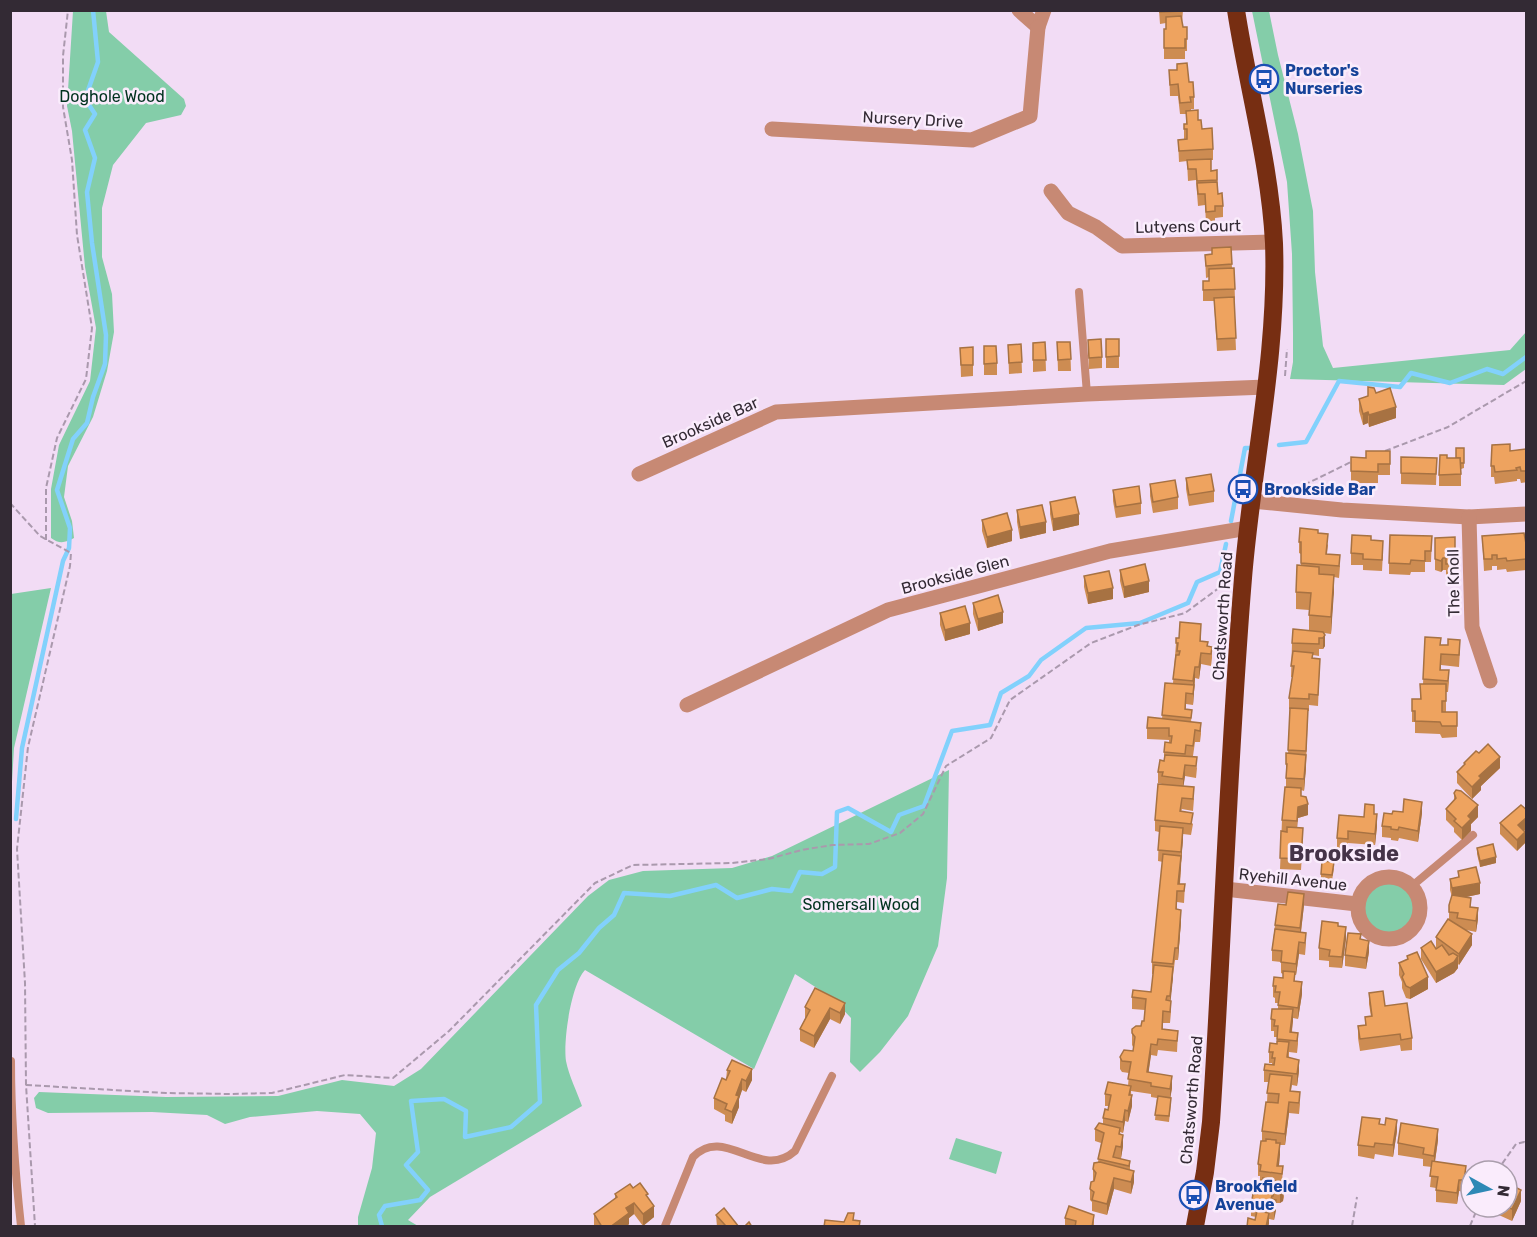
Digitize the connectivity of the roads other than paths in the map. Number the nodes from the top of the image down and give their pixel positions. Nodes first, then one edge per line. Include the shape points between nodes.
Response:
1 (1019, 10) edge
2 (1044, 10) edge
3 (1236, 10) edge
4 (1038, 27) junction
5 (772, 129) dead end
6 (1051, 191) dead end
7 (1274, 242) junction
8 (1079, 292) dead end
9 (1266, 387) junction
10 (1087, 394) junction
11 (639, 474) dead end
12 (1252, 501) junction
13 (1527, 514) edge
14 (1469, 517) junction
15 (1248, 528) junction
16 (1490, 681) dead end
17 (687, 705) dead end
18 (1473, 835) dead end
19 (1412, 886) junction
20 (1225, 890) junction
21 (1357, 904) junction
22 (11, 1061) edge
23 (832, 1076) dead end
24 (21, 1227) edge
25 (665, 1227) edge
26 (1195, 1227) edge

1 - 4 street
2 - 4 street, Nursery Drive
3 - 7 highway, Chatsworth Road via 1268,184
4 - 5 street, Nursery Drive via 1030,116 972,141
6 - 7 street, Lutyens Court via 1068,213 1122,246
7 - 9 highway, Chatsworth Road via 1272,339
8 - 10 lane
9 - 10 street, Brookside Bar
9 - 12 highway, Chatsworth Road
10 - 11 street, Brookside Bar via 776,412
12 - 14 street
12 - 15 highway, Chatsworth Road
13 - 14 street
14 - 16 street, The Knoll via 1472,627
15 - 17 street, Brookside Glen via 1110,551 888,610
15 - 20 highway, Chatsworth Road
18 - 19 lane
19 - 21 street, Ryehill Avenue via 1394,876 1374,879 1366,885
19 - 21 street, Ryehill Avenue via 1418,895 1420,914 1416,924 1399,938 1388,940 1368,932 1361,924
20 - 21 street, Ryehill Avenue
20 - 26 highway, Chatsworth Road via 1211,1122
22 - 24 lane
23 - 25 lane via 795,1151 786,1159 767,1162 719,1146 702,1148 693,1157

